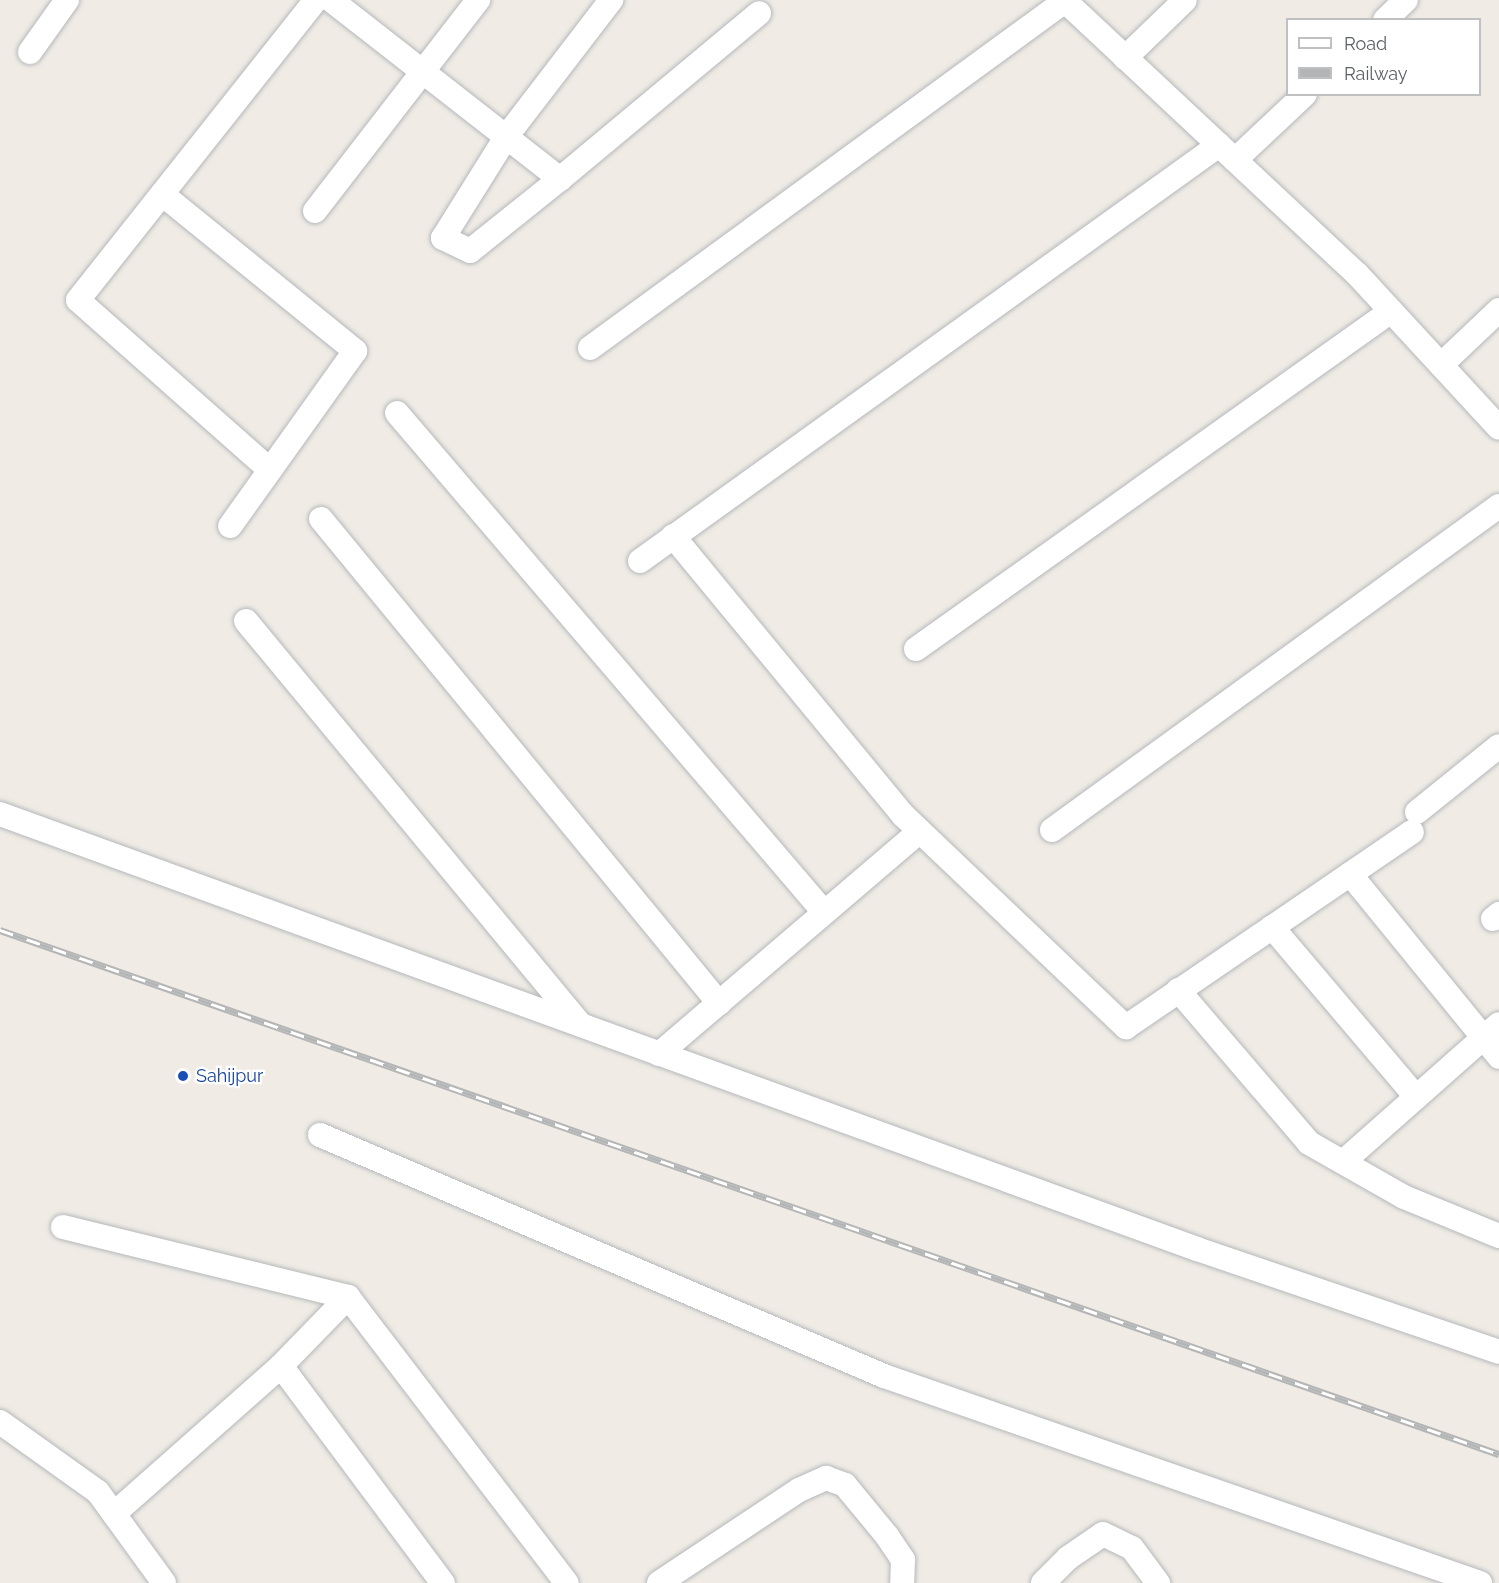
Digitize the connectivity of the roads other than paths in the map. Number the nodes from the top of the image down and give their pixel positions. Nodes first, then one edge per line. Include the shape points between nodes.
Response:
1 (67, 0) edge
2 (316, 0) edge
3 (331, 0) edge
4 (478, 0) edge
5 (611, 0) edge
6 (1064, 0) edge
7 (1185, 0) edge
8 (1406, 0) edge
9 (759, 13) dead end
10 (1387, 18) edge
11 (30, 52) dead end
12 (1125, 58) junction
13 (424, 72) junction
14 (1302, 96) edge
15 (506, 137) junction
16 (1227, 153) junction
17 (560, 179) junction
18 (162, 194) junction
19 (315, 211) dead end
20 (1499, 310) edge
21 (1391, 311) junction
22 (590, 348) dead end
23 (1441, 365) junction
24 (397, 413) dead end
25 (1499, 428) edge
26 (270, 470) junction
27 (1499, 506) edge
28 (321, 519) dead end
29 (230, 526) dead end
30 (673, 536) junction
31 (640, 561) dead end
32 (246, 621) dead end
33 (916, 649) dead end
34 (1499, 746) edge
35 (0, 814) edge
36 (1052, 830) dead end
37 (920, 831) junction
38 (1350, 874) junction
39 (824, 912) junction
40 (1272, 927) junction
41 (1178, 990) junction
42 (719, 1003) junction
43 (581, 1025) junction
44 (1491, 1031) edge
45 (659, 1054) junction
46 (1499, 1057) edge
47 (1416, 1097) junction
48 (320, 1135) dead end
49 (1343, 1162) junction
50 (63, 1227) dead end
51 (1499, 1236) edge
52 (348, 1298) junction
53 (1499, 1352) edge
54 (281, 1366) junction
55 (0, 1422) edge
56 (114, 1514) junction
57 (164, 1583) edge
58 (443, 1583) edge
59 (567, 1583) edge
60 (659, 1583) edge
61 (902, 1583) edge
62 (1043, 1583) edge
63 (1158, 1583) edge
64 (1480, 1583) edge

1 - 11 street
2 - 18 street
3 - 13 street
4 - 13 street
5 - 15 street
6 - 12 street
6 - 22 street
7 - 12 street
8 - 10 street
9 - 17 street
12 - 16 street
13 - 15 street
13 - 19 street
14 - 16 street
15 - 17 street
15 - 17 street via 443,238 470,251
16 - 21 street via 1357,274
16 - 30 street
18 - 26 street via 78,300
18 - 26 street via 355,351
20 - 23 street
21 - 23 street
21 - 33 street
23 - 25 street
24 - 39 street
26 - 29 street
27 - 36 street
28 - 42 street
30 - 31 street
30 - 37 street
32 - 43 street
34 - 38 street
35 - 43 street
37 - 39 street
37 - 41 street via 1126,1026
38 - 40 street
38 - 44 street
39 - 42 street
40 - 41 street
40 - 47 street
41 - 49 street via 1308,1143
42 - 45 street
43 - 45 street
44 - 46 street
44 - 47 street
45 - 53 street via 1197,1249
47 - 49 street
48 - 64 street via 884,1376
49 - 51 street via 1404,1197
50 - 52 street
52 - 54 street
52 - 59 street
54 - 56 street
54 - 58 street
55 - 56 street via 99,1492
56 - 57 street
60 - 61 street via 799,1490 826,1478 845,1485 887,1536 903,1560
62 - 63 street via 1068,1558 1103,1534 1132,1548

